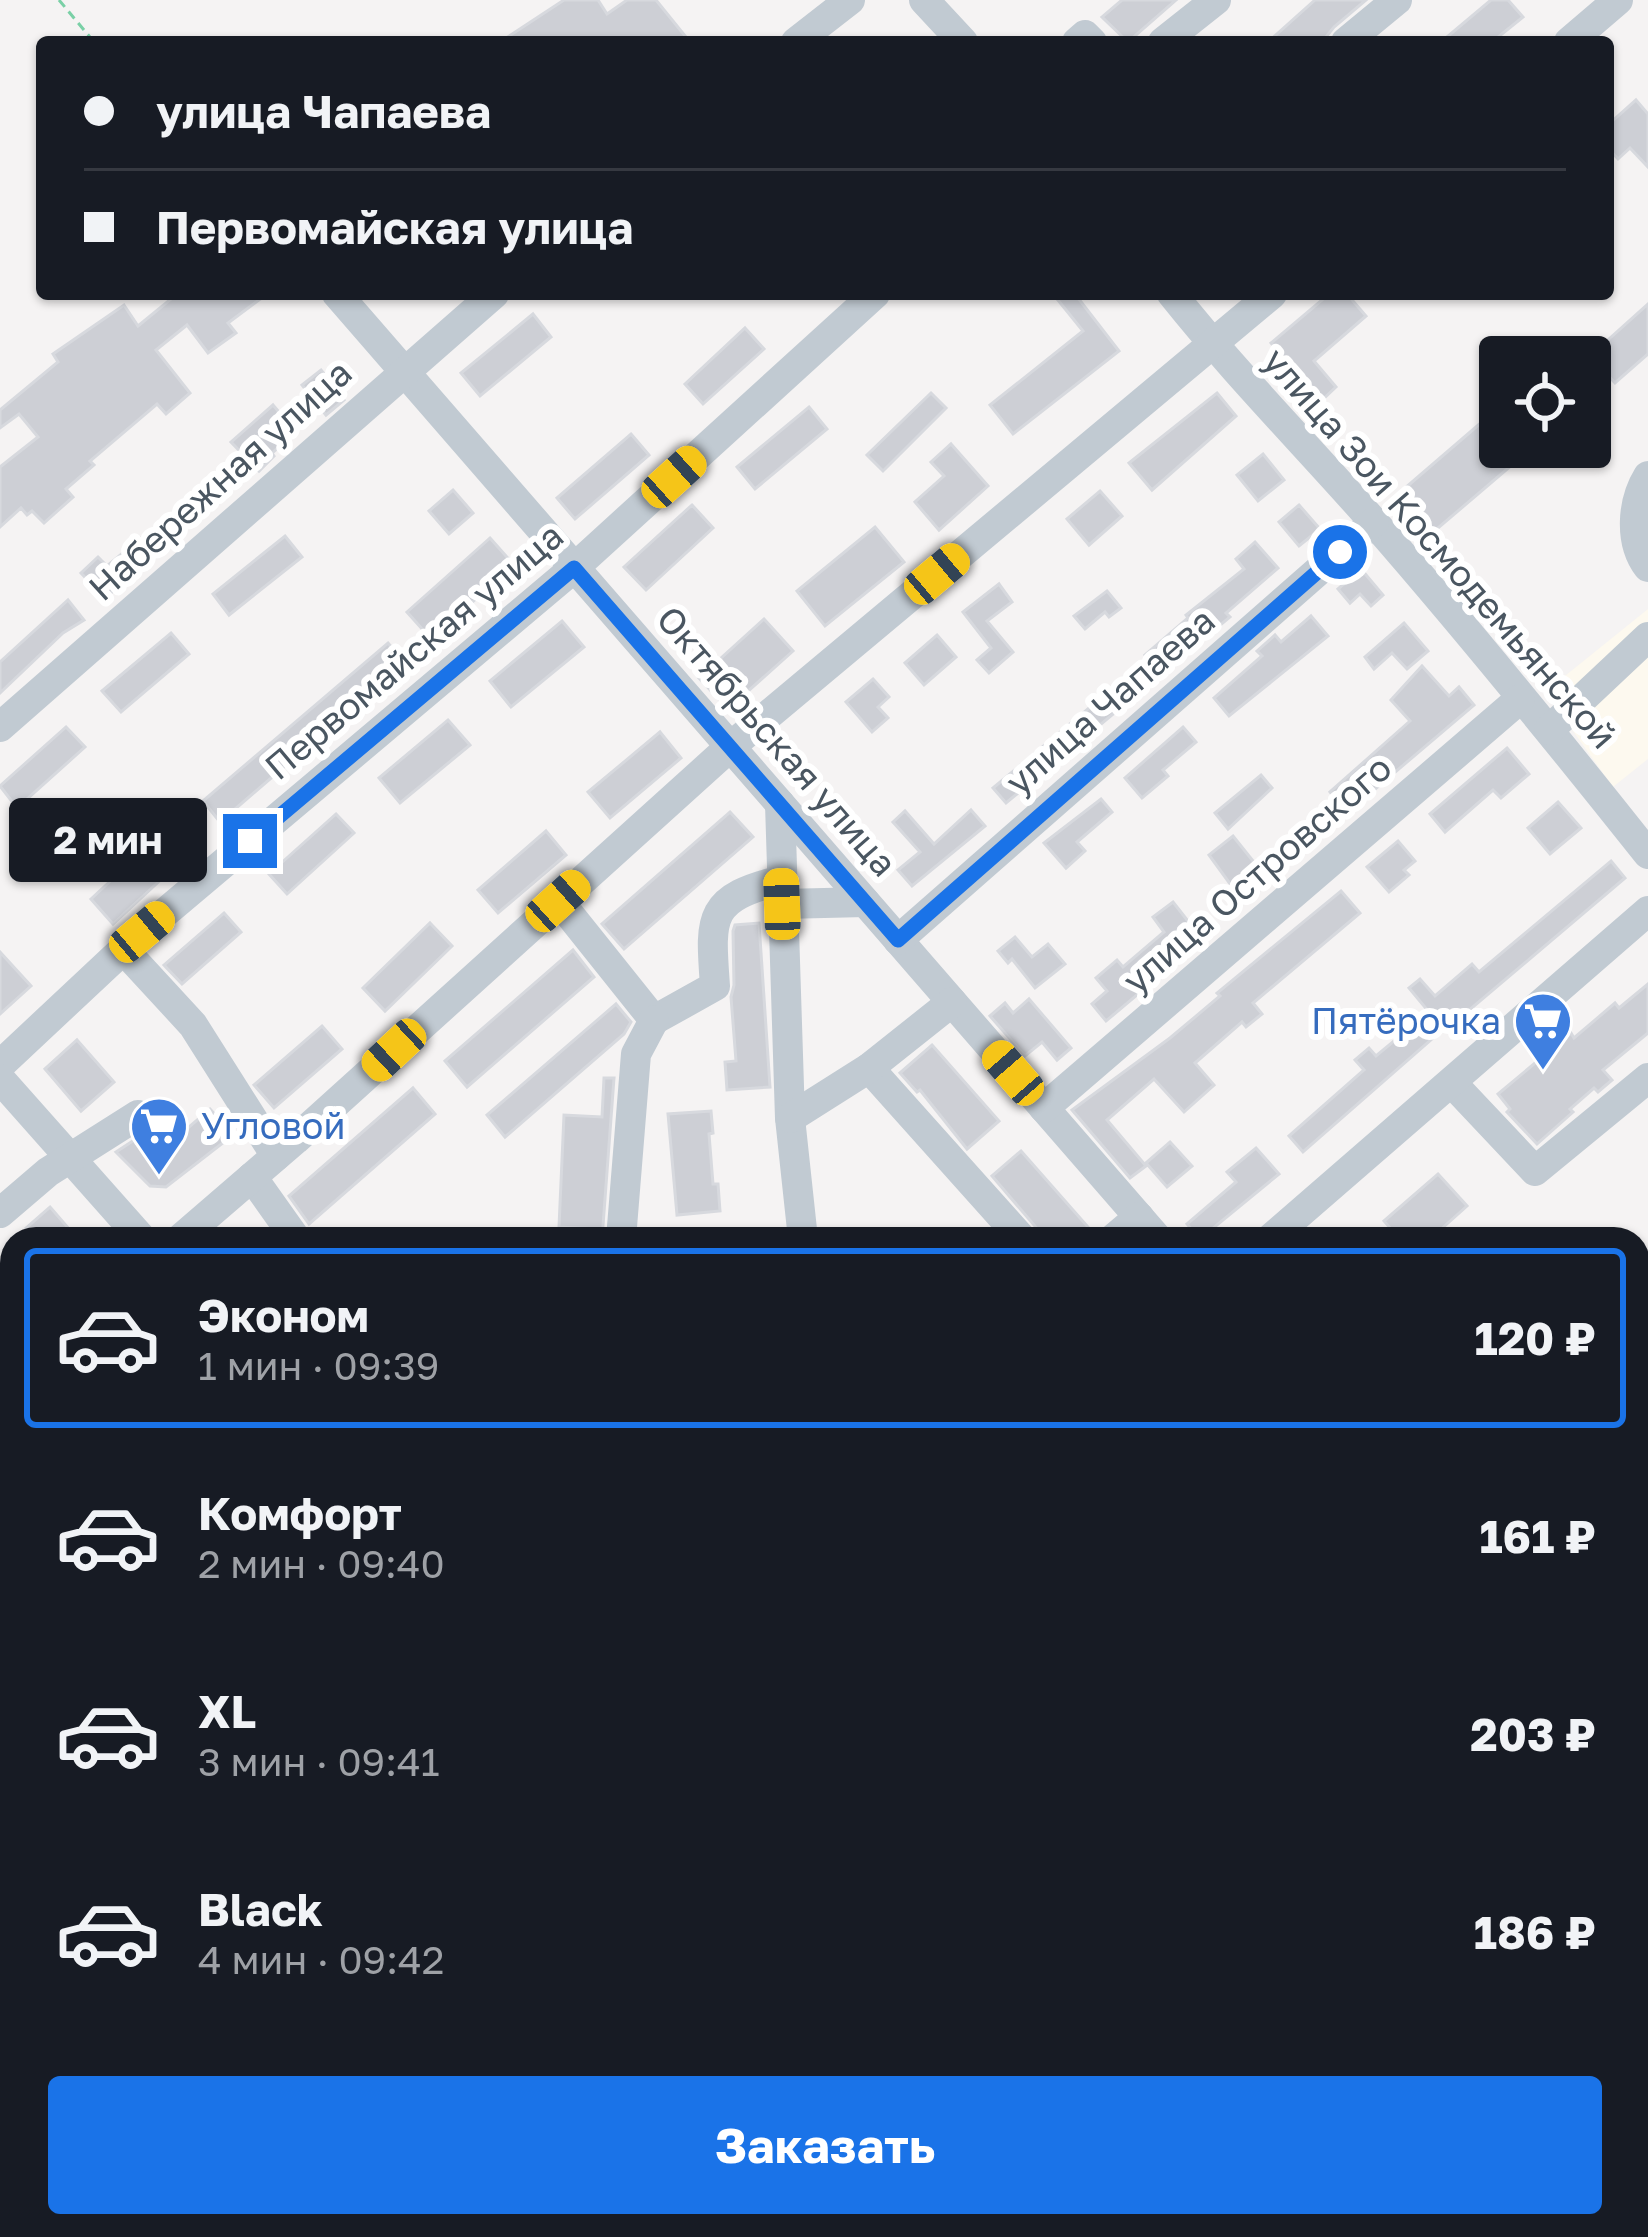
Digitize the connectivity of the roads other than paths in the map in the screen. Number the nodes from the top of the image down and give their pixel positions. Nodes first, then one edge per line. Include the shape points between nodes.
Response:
1 (850, 0) edge
2 (925, 0) edge
3 (1216, 0) edge
4 (1397, 0) edge
5 (1618, 0) edge
6 (804, 36) edge
7 (957, 36) edge
8 (1171, 36) edge
9 (1353, 36) edge
10 (1576, 36) edge
11 (342, 300) edge
12 (487, 300) edge
13 (868, 300) edge
14 (1177, 300) edge
15 (1265, 300) edge
16 (1212, 344) junction
17 (403, 370) junction
18 (1648, 476) edge
19 (1374, 522) junction
20 (1648, 567) edge
21 (574, 568) junction
22 (1648, 637) edge
23 (1520, 699) junction
24 (0, 727) edge
25 (1550, 730) junction
26 (730, 747) junction
27 (780, 804) junction
28 (1648, 854) edge
29 (782, 892) junction
30 (558, 901) junction
31 (865, 902) junction
32 (1648, 910) edge
33 (898, 940) junction
34 (123, 949) junction
35 (952, 1002) junction
36 (655, 1020) junction
37 (0, 1065) edge
38 (869, 1068) junction
39 (1648, 1078) edge
40 (0, 1079) edge
41 (1453, 1084) junction
42 (1044, 1108) junction
43 (138, 1115) dead end
44 (790, 1118) junction
45 (276, 1156) junction
46 (70, 1158) junction
47 (252, 1177) junction
48 (0, 1213) edge
49 (131, 1227) edge
50 (194, 1227) edge
51 (287, 1227) edge
52 (622, 1227) edge
53 (802, 1227) edge
54 (1011, 1227) edge
55 (1147, 1227) edge
56 (1284, 1227) edge

1 - 6 street
2 - 7 street
3 - 8 street
4 - 9 street
5 - 10 street
11 - 17 street, Октябрьская улица
12 - 17 street, Набережная улица
13 - 21 street, Первомайская улица
14 - 16 street, улица Зои Космодемьянской
15 - 16 street
16 - 19 street, улица Зои Космодемьянской
16 - 26 street
17 - 21 street, Октябрьская улица
17 - 24 street, Набережная улица
18 - 20 street via 1635,518 1638,553
19 - 23 street, улица Зои Космодемьянской
19 - 33 street, улица Чапаева
21 - 26 street, Октябрьская улица
21 - 34 street, Первомайская улица
22 - 25 street
23 - 25 street, улица Зои Космодемьянской
23 - 42 street, улица Островского
25 - 28 street, улица Зои Космодемьянской
26 - 27 street, Октябрьская улица
26 - 30 street
27 - 29 street
27 - 31 street, Октябрьская улица
29 - 31 street
29 - 36 street via 746,889 723,908 711,928 715,986
29 - 44 street
30 - 36 street
30 - 45 street
31 - 33 street, Октябрьская улица
32 - 41 street
33 - 35 street, Октябрьская улица
34 - 37 street, Первомайская улица
34 - 45 street via 193,1025
35 - 38 street
35 - 42 street, Октябрьская улица
36 - 52 street via 636,1054
38 - 44 street
38 - 54 street
39 - 41 street via 1535,1171
40 - 46 street
41 - 56 street
42 - 55 street, Октябрьская улица
43 - 46 street
44 - 53 street
45 - 47 street
46 - 48 street
46 - 49 street
47 - 50 street
47 - 51 street

